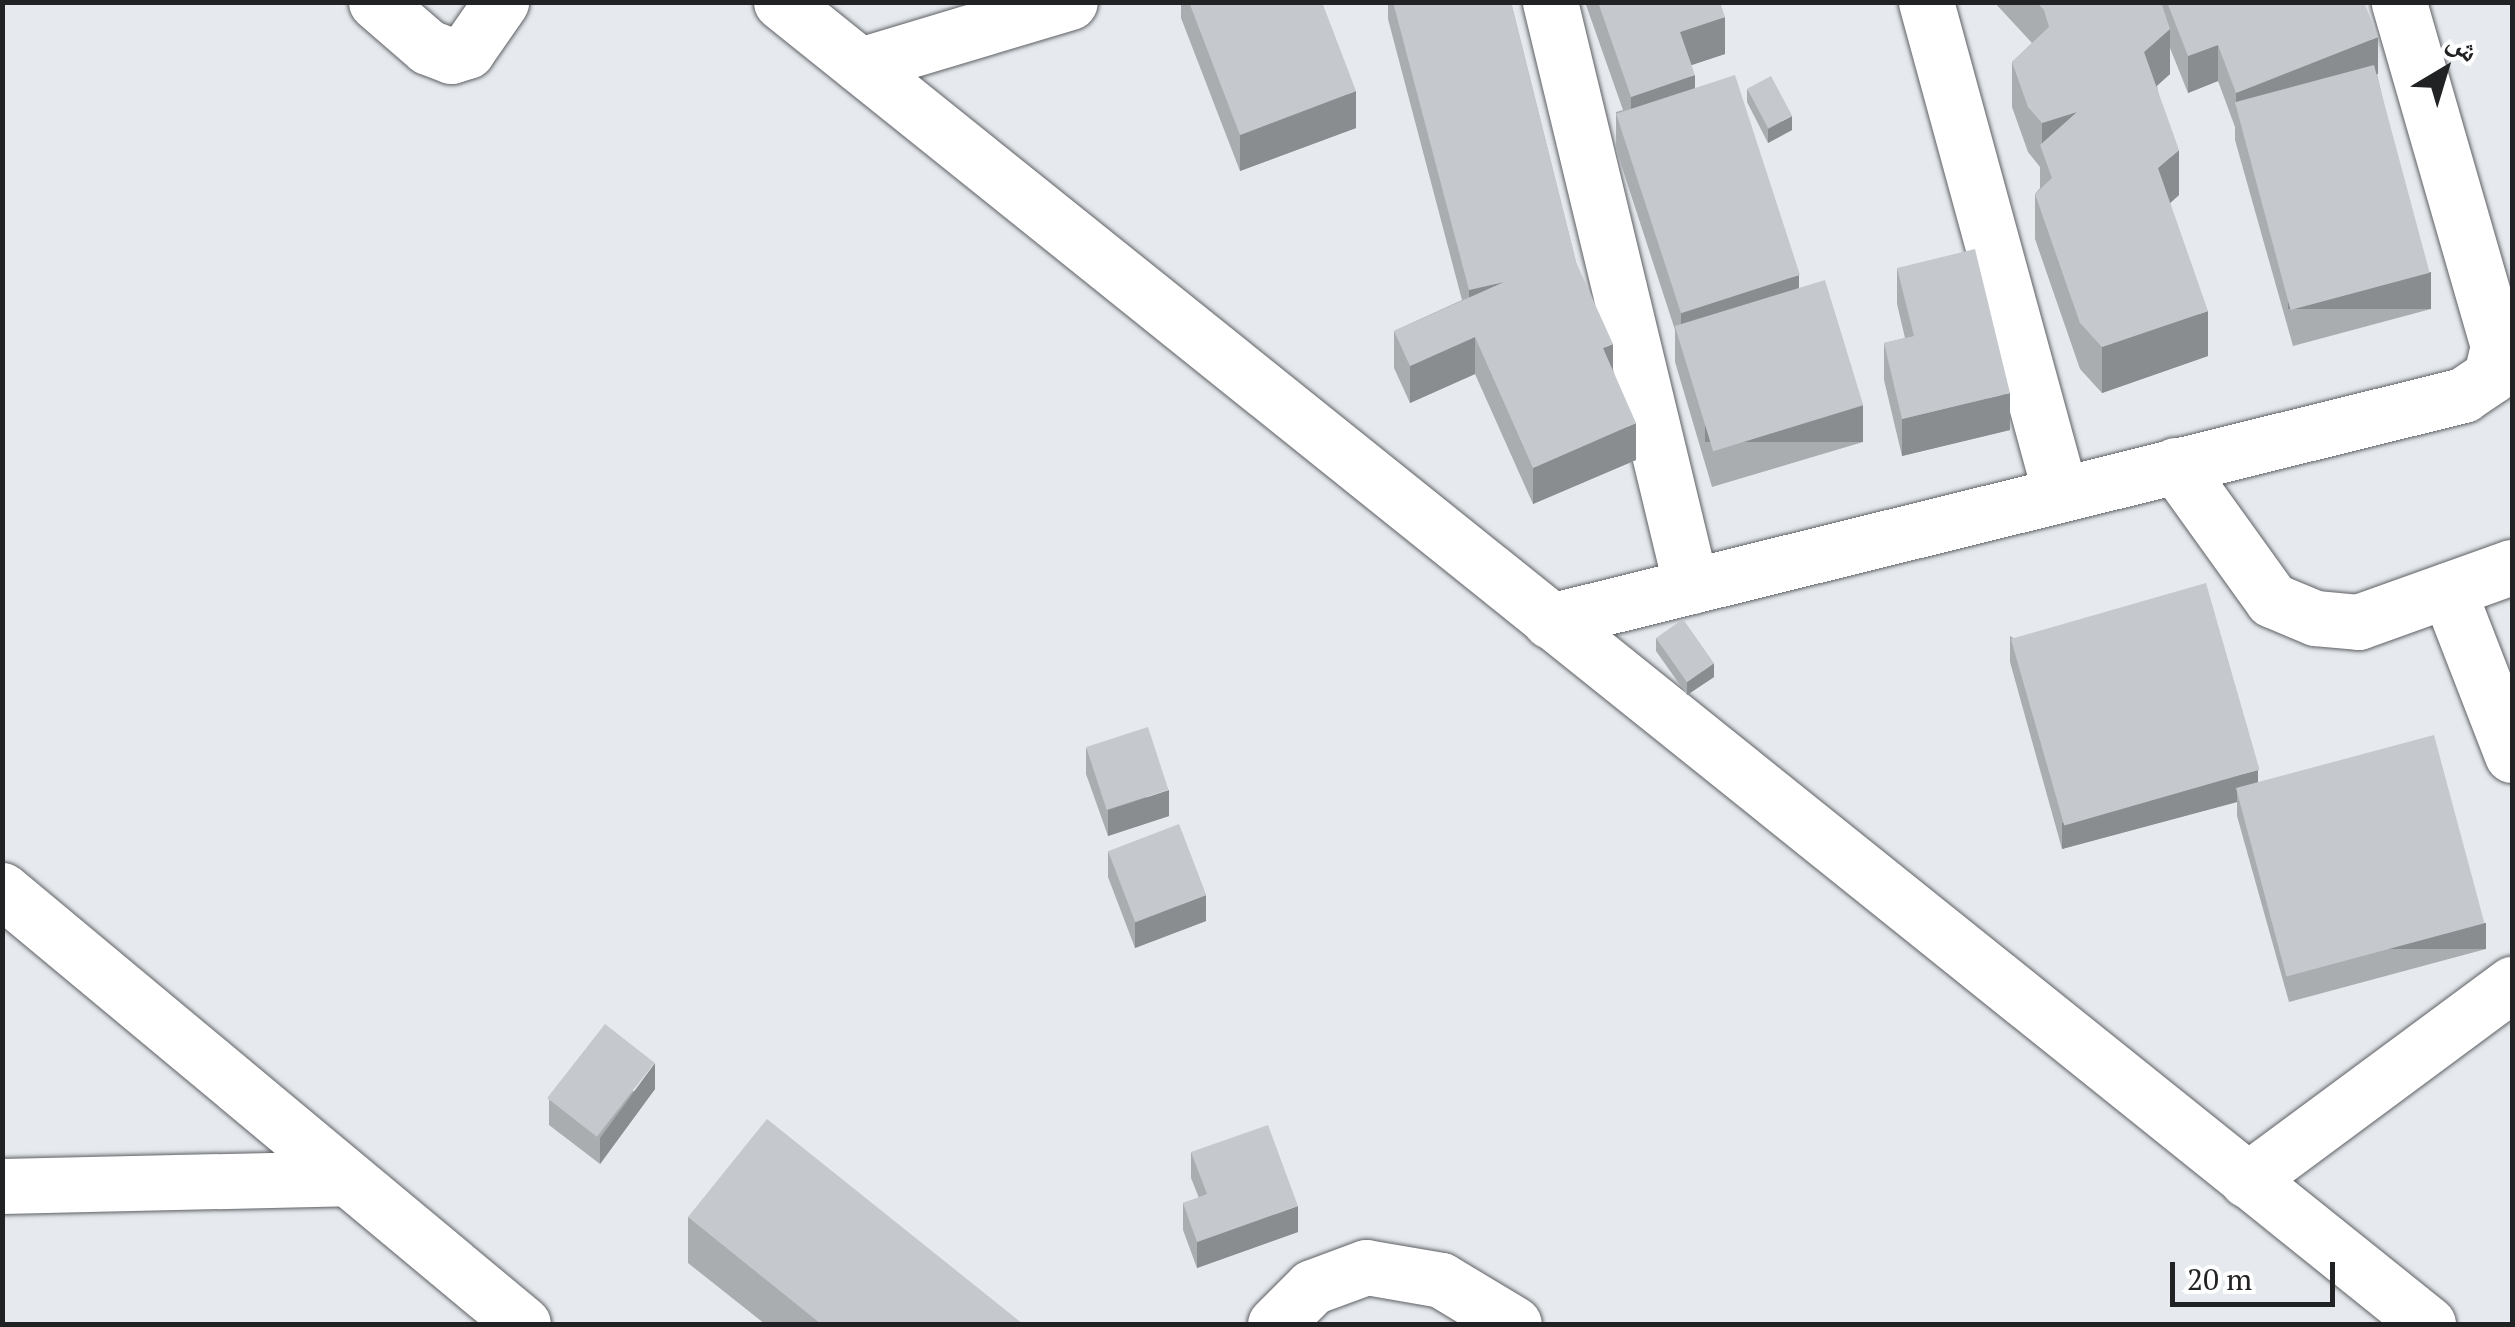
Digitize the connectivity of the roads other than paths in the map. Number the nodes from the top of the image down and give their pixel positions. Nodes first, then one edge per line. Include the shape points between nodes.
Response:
1 (376, 2) edge
2 (501, 2) edge
3 (782, 2) edge
4 (1070, 2) edge
5 (1550, 2) edge
6 (1926, 2) edge
7 (2398, 2) edge
8 (860, 65) junction
9 (2174, 464) junction
10 (2060, 492) junction
11 (2512, 567) edge
12 (1691, 586) junction
13 (2448, 590) junction
14 (1550, 621) junction
15 (2512, 755) edge
16 (2, 890) edge
17 (2512, 984) edge
18 (347, 1178) junction
19 (2247, 1180) junction
20 (2, 1186) edge
21 (523, 1324) edge
22 (1275, 1324) edge
23 (1514, 1324) edge
24 (2428, 1324) edge

1 - 2 street via 450,56 467,51
3 - 8 street
4 - 8 street
5 - 12 street
6 - 10 street
7 - 9 street via 2498,346 2491,376 2463,395
8 - 14 street
9 - 10 street
9 - 13 street via 2272,600 2315,618 2358,622
10 - 12 street
11 - 13 street
12 - 14 street
13 - 15 street
14 - 19 street
16 - 18 street
17 - 19 street
18 - 20 street
18 - 21 street
19 - 24 street
22 - 23 street via 1312,1287 1366,1268 1441,1280

